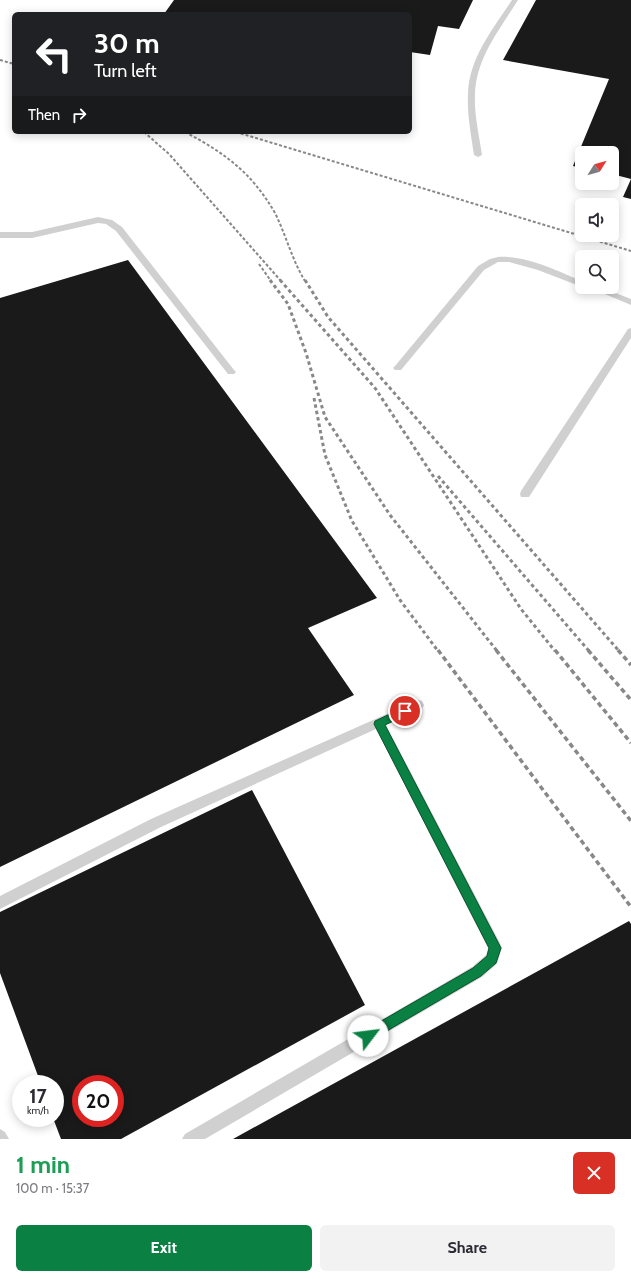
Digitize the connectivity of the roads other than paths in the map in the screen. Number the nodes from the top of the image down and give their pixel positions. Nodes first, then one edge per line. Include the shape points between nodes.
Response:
1 (515, 0) edge
2 (478, 156) dead end
3 (0, 235) edge
4 (575, 282) edge
5 (610, 294) edge
6 (631, 302) edge
7 (631, 331) edge
8 (398, 368) dead end
9 (231, 372) dead end
10 (525, 494) dead end
11 (418, 705) dead end
12 (379, 724) junction
13 (0, 902) edge
14 (190, 1139) edge

1 - 2 lane via 478,62 472,85
3 - 9 lane via 32,235 85,222 109,222 119,229
4 - 8 lane via 517,262 502,259 492,261 481,268
5 - 6 lane
7 - 10 lane
11 - 12 lane
12 - 13 lane via 156,824
12 - 14 lane via 495,948 492,959 477,972

